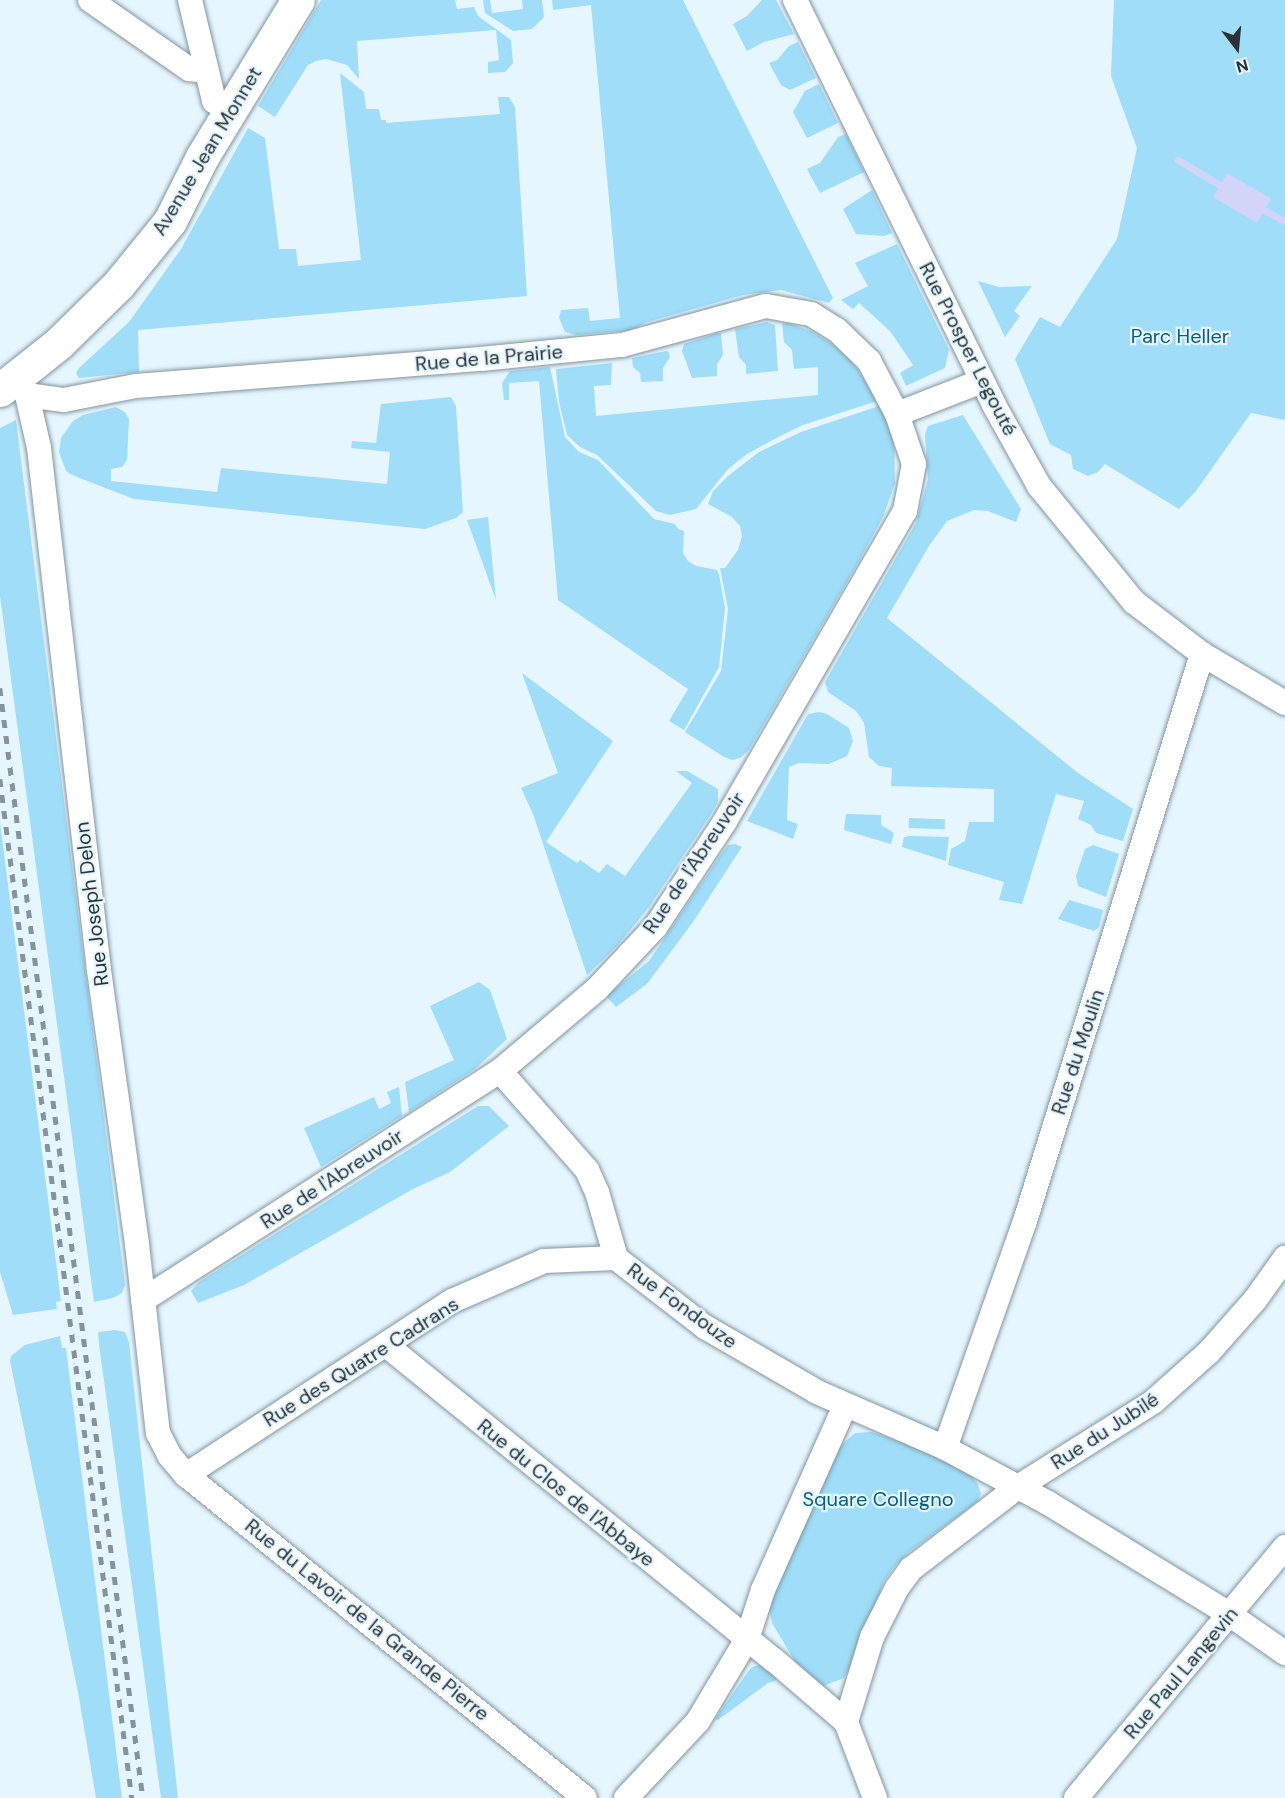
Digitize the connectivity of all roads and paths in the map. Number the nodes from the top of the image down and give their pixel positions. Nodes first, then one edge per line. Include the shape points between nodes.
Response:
1 (90, 0) edge
2 (190, 0) edge
3 (298, 0) edge
4 (795, 0) edge
5 (207, 72) junction
6 (230, 112) junction
7 (982, 381) junction
8 (15, 388) edge
9 (897, 414) junction
10 (1202, 654) junction
11 (1285, 703) edge
12 (500, 1071) junction
13 (616, 1258) junction
14 (1285, 1258) edge
15 (143, 1300) junction
16 (386, 1345) junction
17 (845, 1406) junction
18 (158, 1433) joint
19 (945, 1448) junction
20 (186, 1475) junction
21 (1018, 1487) junction
22 (1285, 1547) edge
23 (1229, 1614) junction
24 (747, 1639) junction
25 (1285, 1653) edge
26 (846, 1722) junction
27 (585, 1798) edge
28 (626, 1798) edge
29 (875, 1798) edge
30 (1076, 1798) edge

1 - 5 street via 189,69
2 - 5 street
3 - 6 main road, Avenue Jean Monnet
4 - 7 street, Rue Prosper Legouté
5 - 6 street via 214,101
6 - 8 main road, Avenue Jean Monnet via 170,221 118,285
7 - 9 street
7 - 10 street, Rue Prosper Legouté via 1039,486 1109,574 1134,602
8 - 9 street, Rue de la Prairie via 64,400 136,386 622,345 766,306 811,314 837,330 869,361
8 - 15 street, Rue Joseph Delon via 39,448 99,970
9 - 12 street, Rue de l'Abreuvoir via 914,464 905,511 724,823 656,926 597,989
10 - 11 street, Rue Prosper Legouté
10 - 19 street, Rue du Moulin via 1025,1221
12 - 13 street, Rue Fondouze via 587,1170
12 - 15 street, Rue de l'Abreuvoir
13 - 16 street, Rue des Quatre Cadrans via 544,1262 452,1301
13 - 17 street, Rue Fondouze via 705,1327
14 - 21 street, Rue du Jubilé via 1209,1353 1153,1402
15 - 18 street, Rue Joseph Delon
16 - 20 street, Rue des Quatre Cadrans
16 - 24 street, Rue du Clos de l'Abbaye
17 - 19 street, Rue Fondouze
17 - 24 street via 763,1590
18 - 20 street, Rue du Lavoir de la Grande Pierre via 169,1455
19 - 21 street
20 - 27 street, Rue du Lavoir de la Grande Pierre
21 - 23 street
21 - 26 street, Rue du Jubilé via 911,1569 897,1588 872,1637
22 - 23 street, Rue Paul Langevin
23 - 25 street
23 - 30 street, Rue Paul Langevin
24 - 26 street, Rue du Clos de l'Abbaye
24 - 28 street via 698,1721
26 - 29 street

